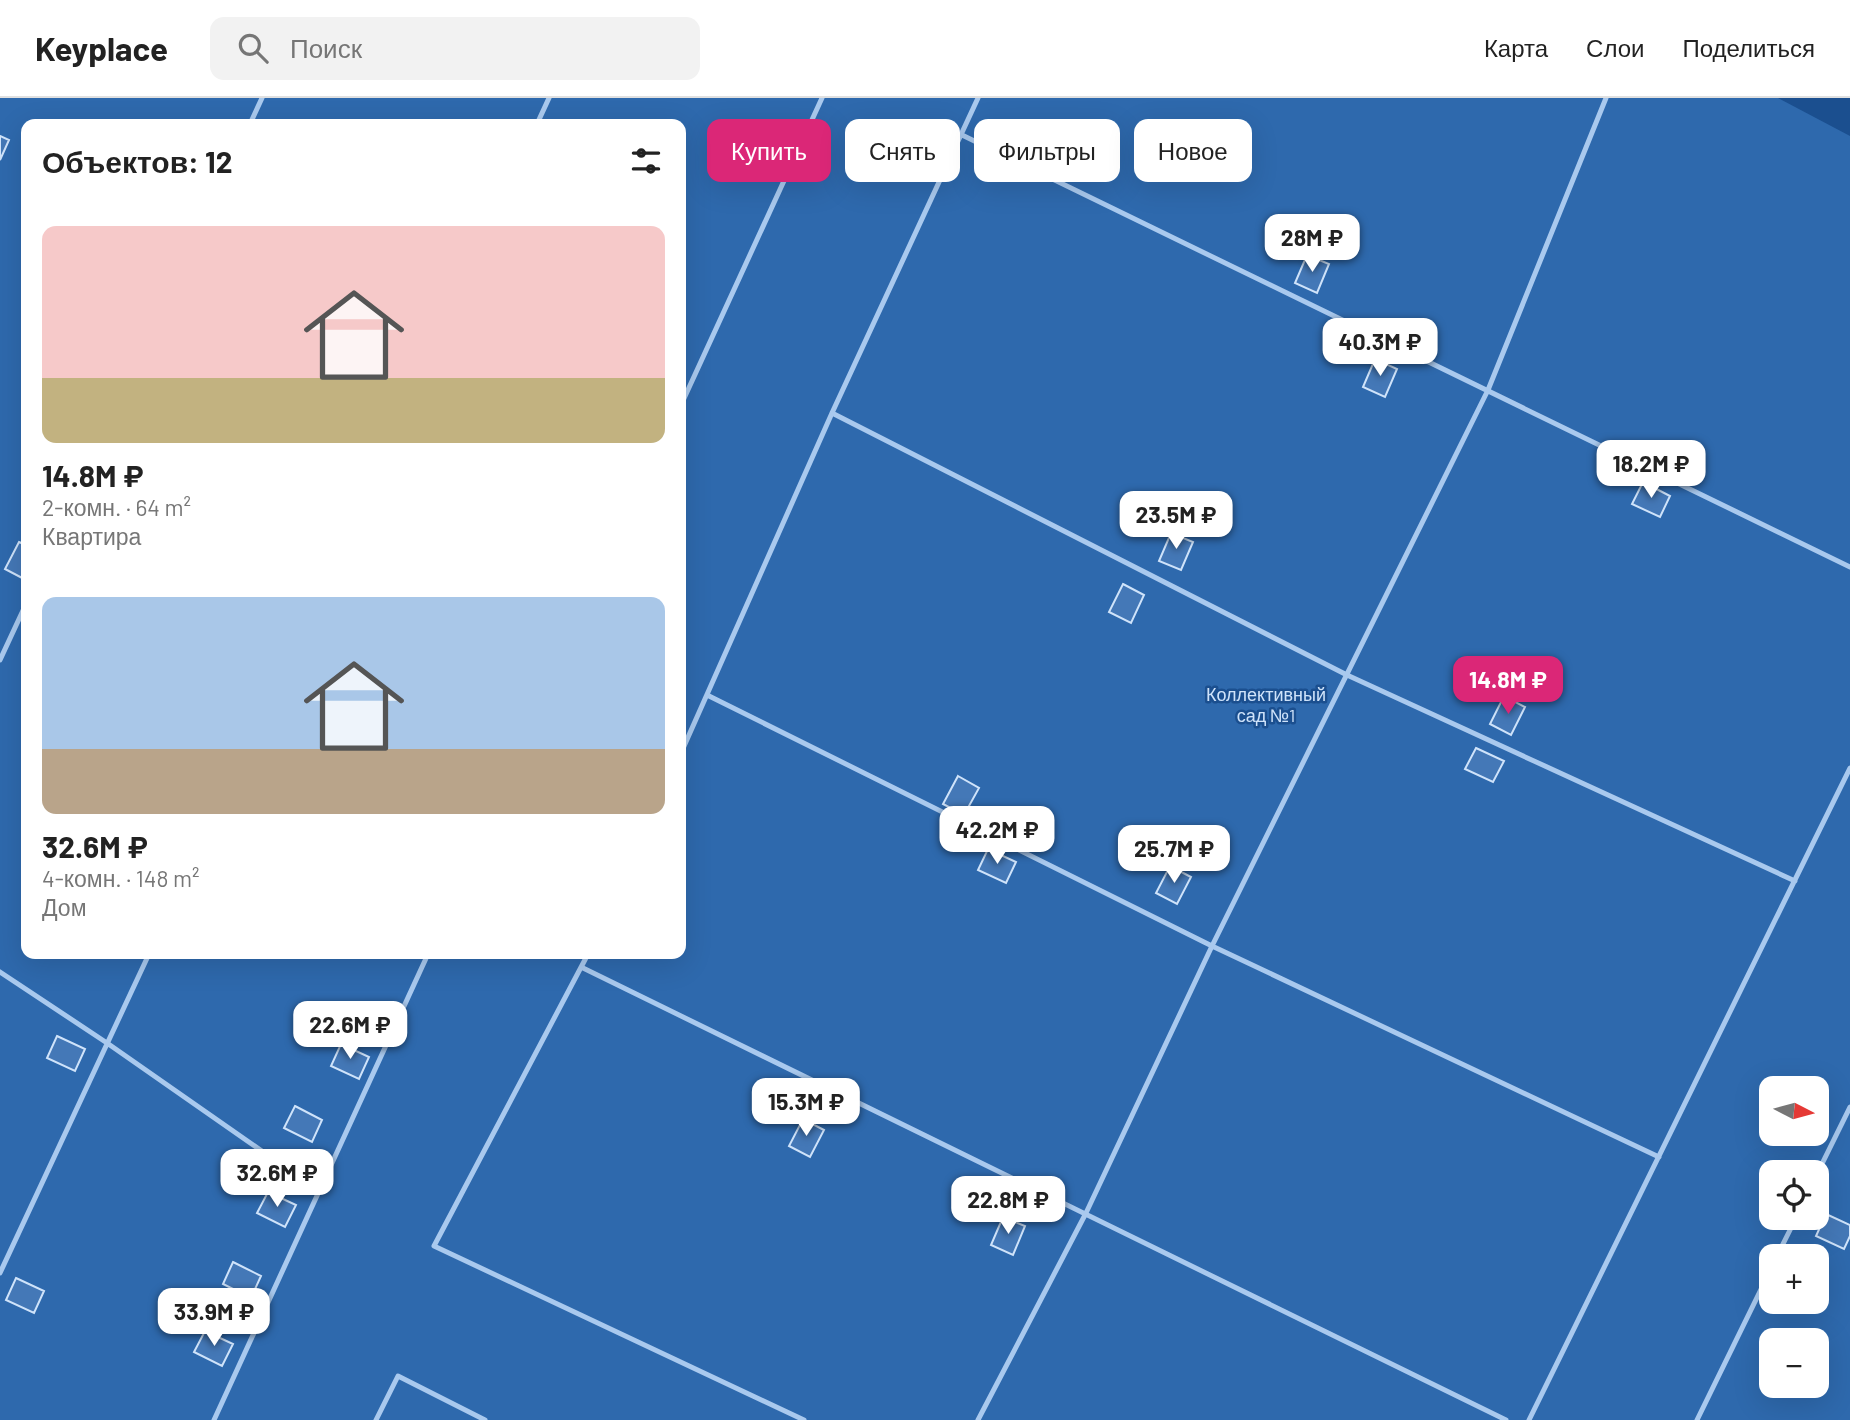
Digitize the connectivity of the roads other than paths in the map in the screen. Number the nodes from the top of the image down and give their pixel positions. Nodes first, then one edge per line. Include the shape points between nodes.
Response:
1 (262, 98) edge
2 (549, 98) edge
3 (822, 98) edge
4 (978, 98) edge
5 (1604, 99) edge
6 (252, 119) edge
7 (539, 119) edge
8 (962, 135) junction
9 (1488, 390) junction
10 (686, 394) edge
11 (832, 413) junction
12 (1850, 566) edge
13 (21, 615) edge
14 (0, 660) edge
15 (1347, 676) junction
16 (708, 695) junction
17 (686, 742) edge
18 (1850, 768) edge
19 (1795, 881) junction
20 (1212, 946) junction
21 (147, 959) edge
22 (426, 959) edge
23 (585, 959) edge
24 (581, 967) junction
25 (0, 972) edge
26 (107, 1043) junction
27 (1850, 1107) edge
28 (1659, 1157) junction
29 (1824, 1160) edge
30 (319, 1191) junction
31 (1086, 1213) junction
32 (0, 1273) edge
33 (1759, 1293) edge
34 (214, 1420) edge
35 (376, 1420) edge
36 (485, 1420) edge
37 (804, 1420) edge
38 (978, 1420) edge
39 (1506, 1420) edge
40 (1530, 1420) edge
41 (1697, 1420) edge

1 - 6 lane
2 - 7 lane
3 - 10 lane
4 - 8 lane
5 - 9 lane
8 - 9 lane
8 - 11 lane
9 - 12 lane
9 - 15 lane
11 - 15 lane
11 - 16 lane
13 - 14 lane
15 - 19 lane
15 - 20 lane
16 - 17 lane
16 - 20 lane
18 - 19 lane
19 - 28 lane
20 - 28 lane
20 - 31 lane
21 - 26 lane
22 - 30 lane
23 - 24 lane
24 - 31 lane
24 - 37 lane via 434,1247
25 - 26 lane
26 - 30 lane
26 - 32 lane
27 - 29 lane
28 - 40 lane
30 - 34 lane
31 - 38 lane
31 - 39 lane
33 - 41 lane
35 - 36 lane via 398,1376

